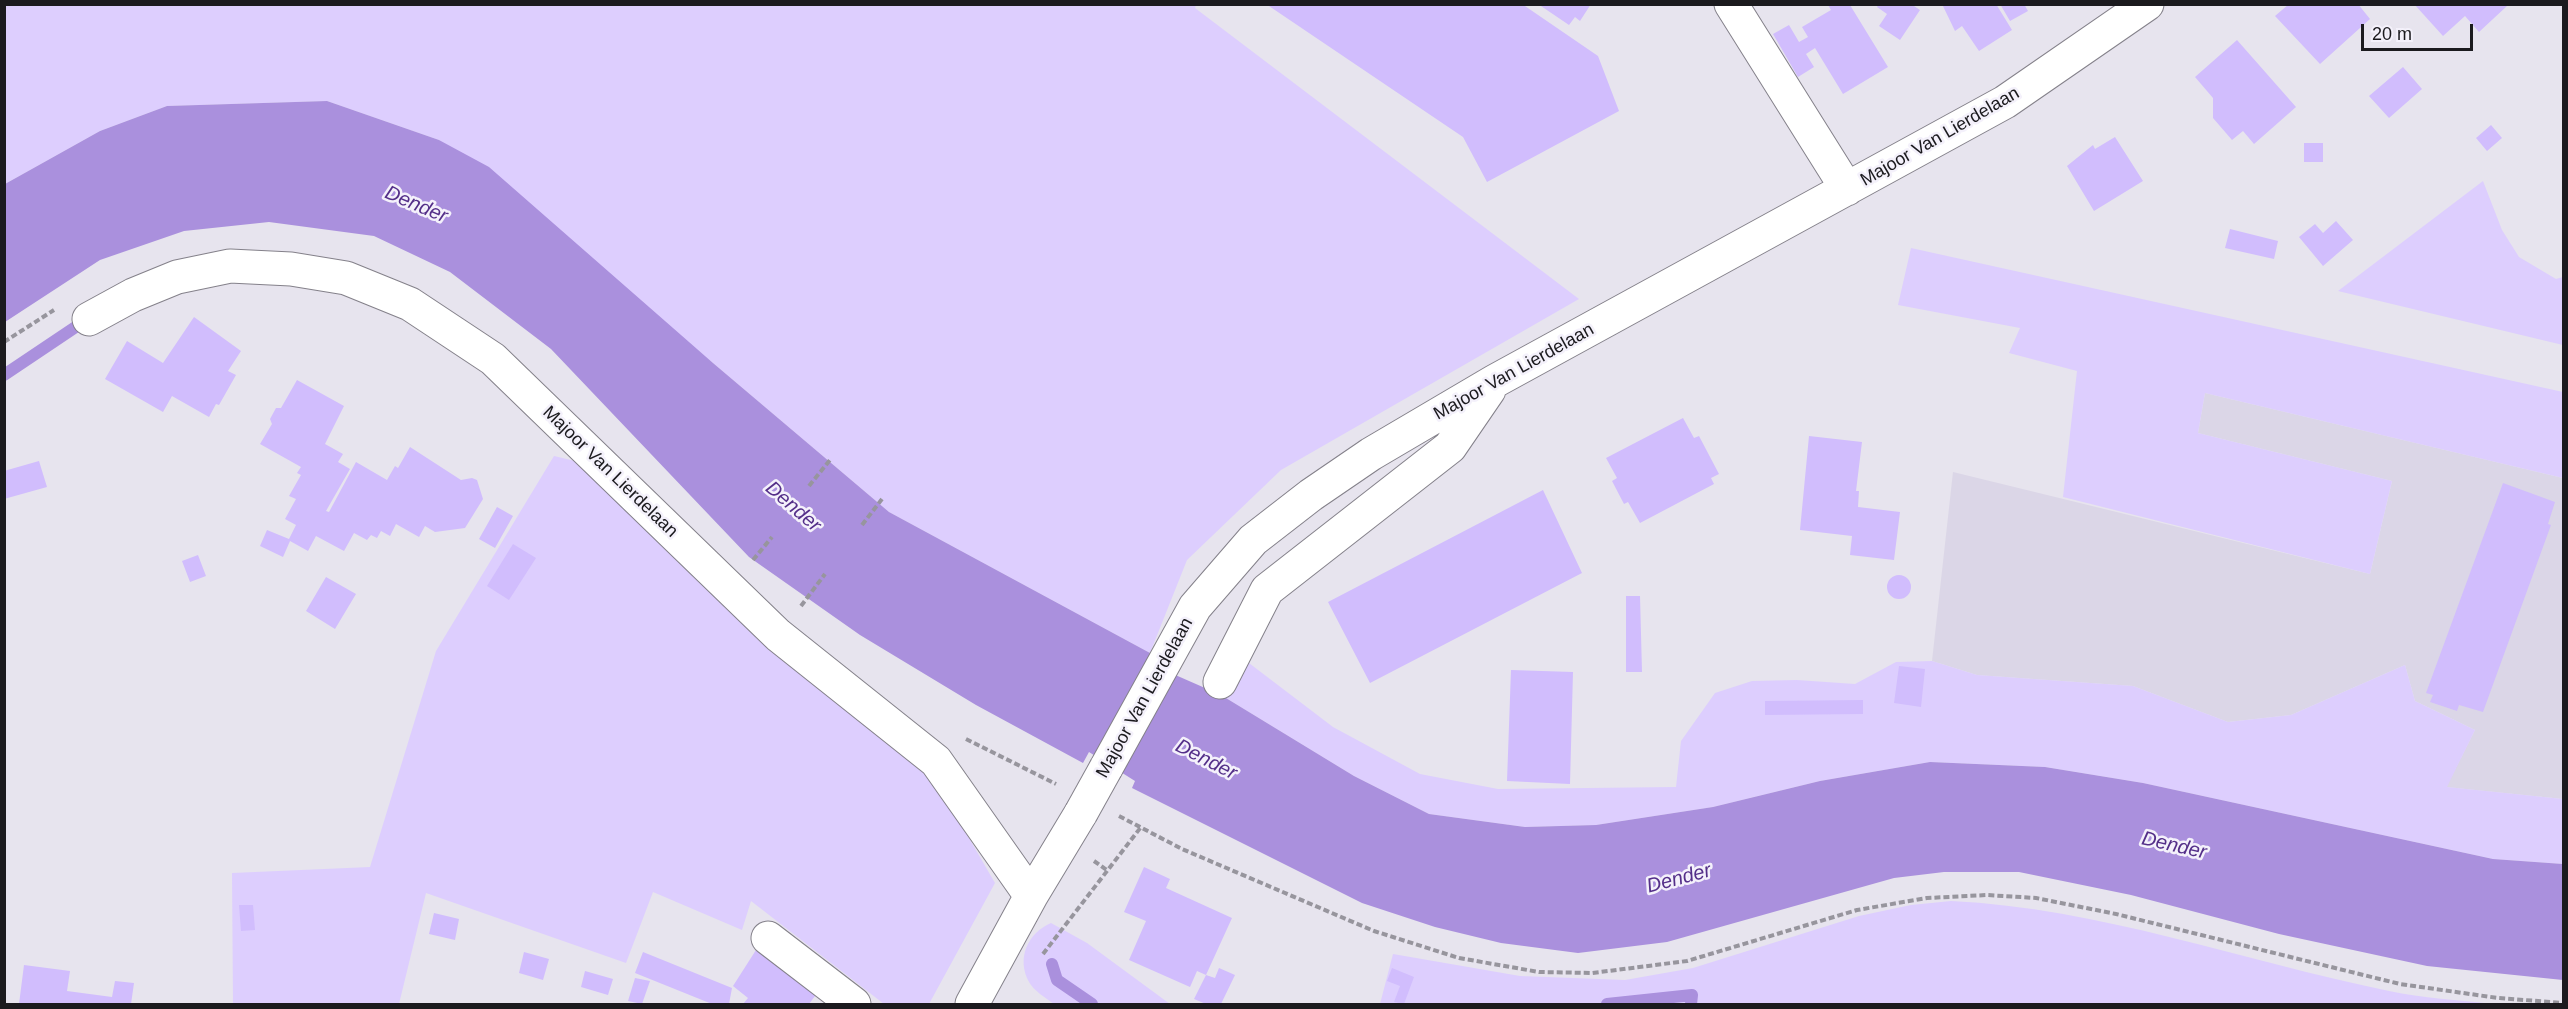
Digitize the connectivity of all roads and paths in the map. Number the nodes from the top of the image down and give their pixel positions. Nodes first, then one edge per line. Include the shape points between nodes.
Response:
1 (1731, 4) edge
2 (2147, 4) edge
3 (1846, 189) junction
4 (89, 319) dead end
5 (1495, 381) junction
6 (830, 460) dead end
7 (809, 486) dead end
8 (882, 499) dead end
9 (862, 525) dead end
10 (772, 537) dead end
11 (747, 568) dead end
12 (825, 574) dead end
13 (801, 607) dead end
14 (1220, 682) dead end
15 (961, 736) dead end
16 (1086, 804) junction
17 (1141, 827) junction
18 (1100, 865) dead end
19 (1108, 871) junction
20 (1031, 896) junction
21 (768, 938) dead end
22 (1039, 959) dead end
23 (2564, 1003) edge
24 (854, 1005) edge
25 (972, 1005) edge

1 - 3 street
2 - 3 street, Majoor Van Lierdelaan via 2005,102
3 - 5 street, Majoor Van Lierdelaan
4 - 20 street, Majoor Van Lierdelaan via 177,277 230,266 291,269 346,278 410,304 493,359 778,635 936,761
5 - 14 street via 1450,447 1267,590
5 - 16 street, Majoor Van Lierdelaan, bridge via 1371,454 1253,540 1195,607
6 - 7 path
8 - 9 path
10 - 11 path
12 - 13 path
15 - 16 path
16 - 17 path
16 - 20 street, Majoor Van Lierdelaan
17 - 19 path
17 - 23 path via 1182,849 1374,931 1459,958 1539,972 1592,973 1687,961 1857,910 1927,898 1979,895 2036,898 2116,914 2400,984
18 - 19 path
19 - 22 path
20 - 25 street, Majoor Van Lierdelaan
21 - 24 street

